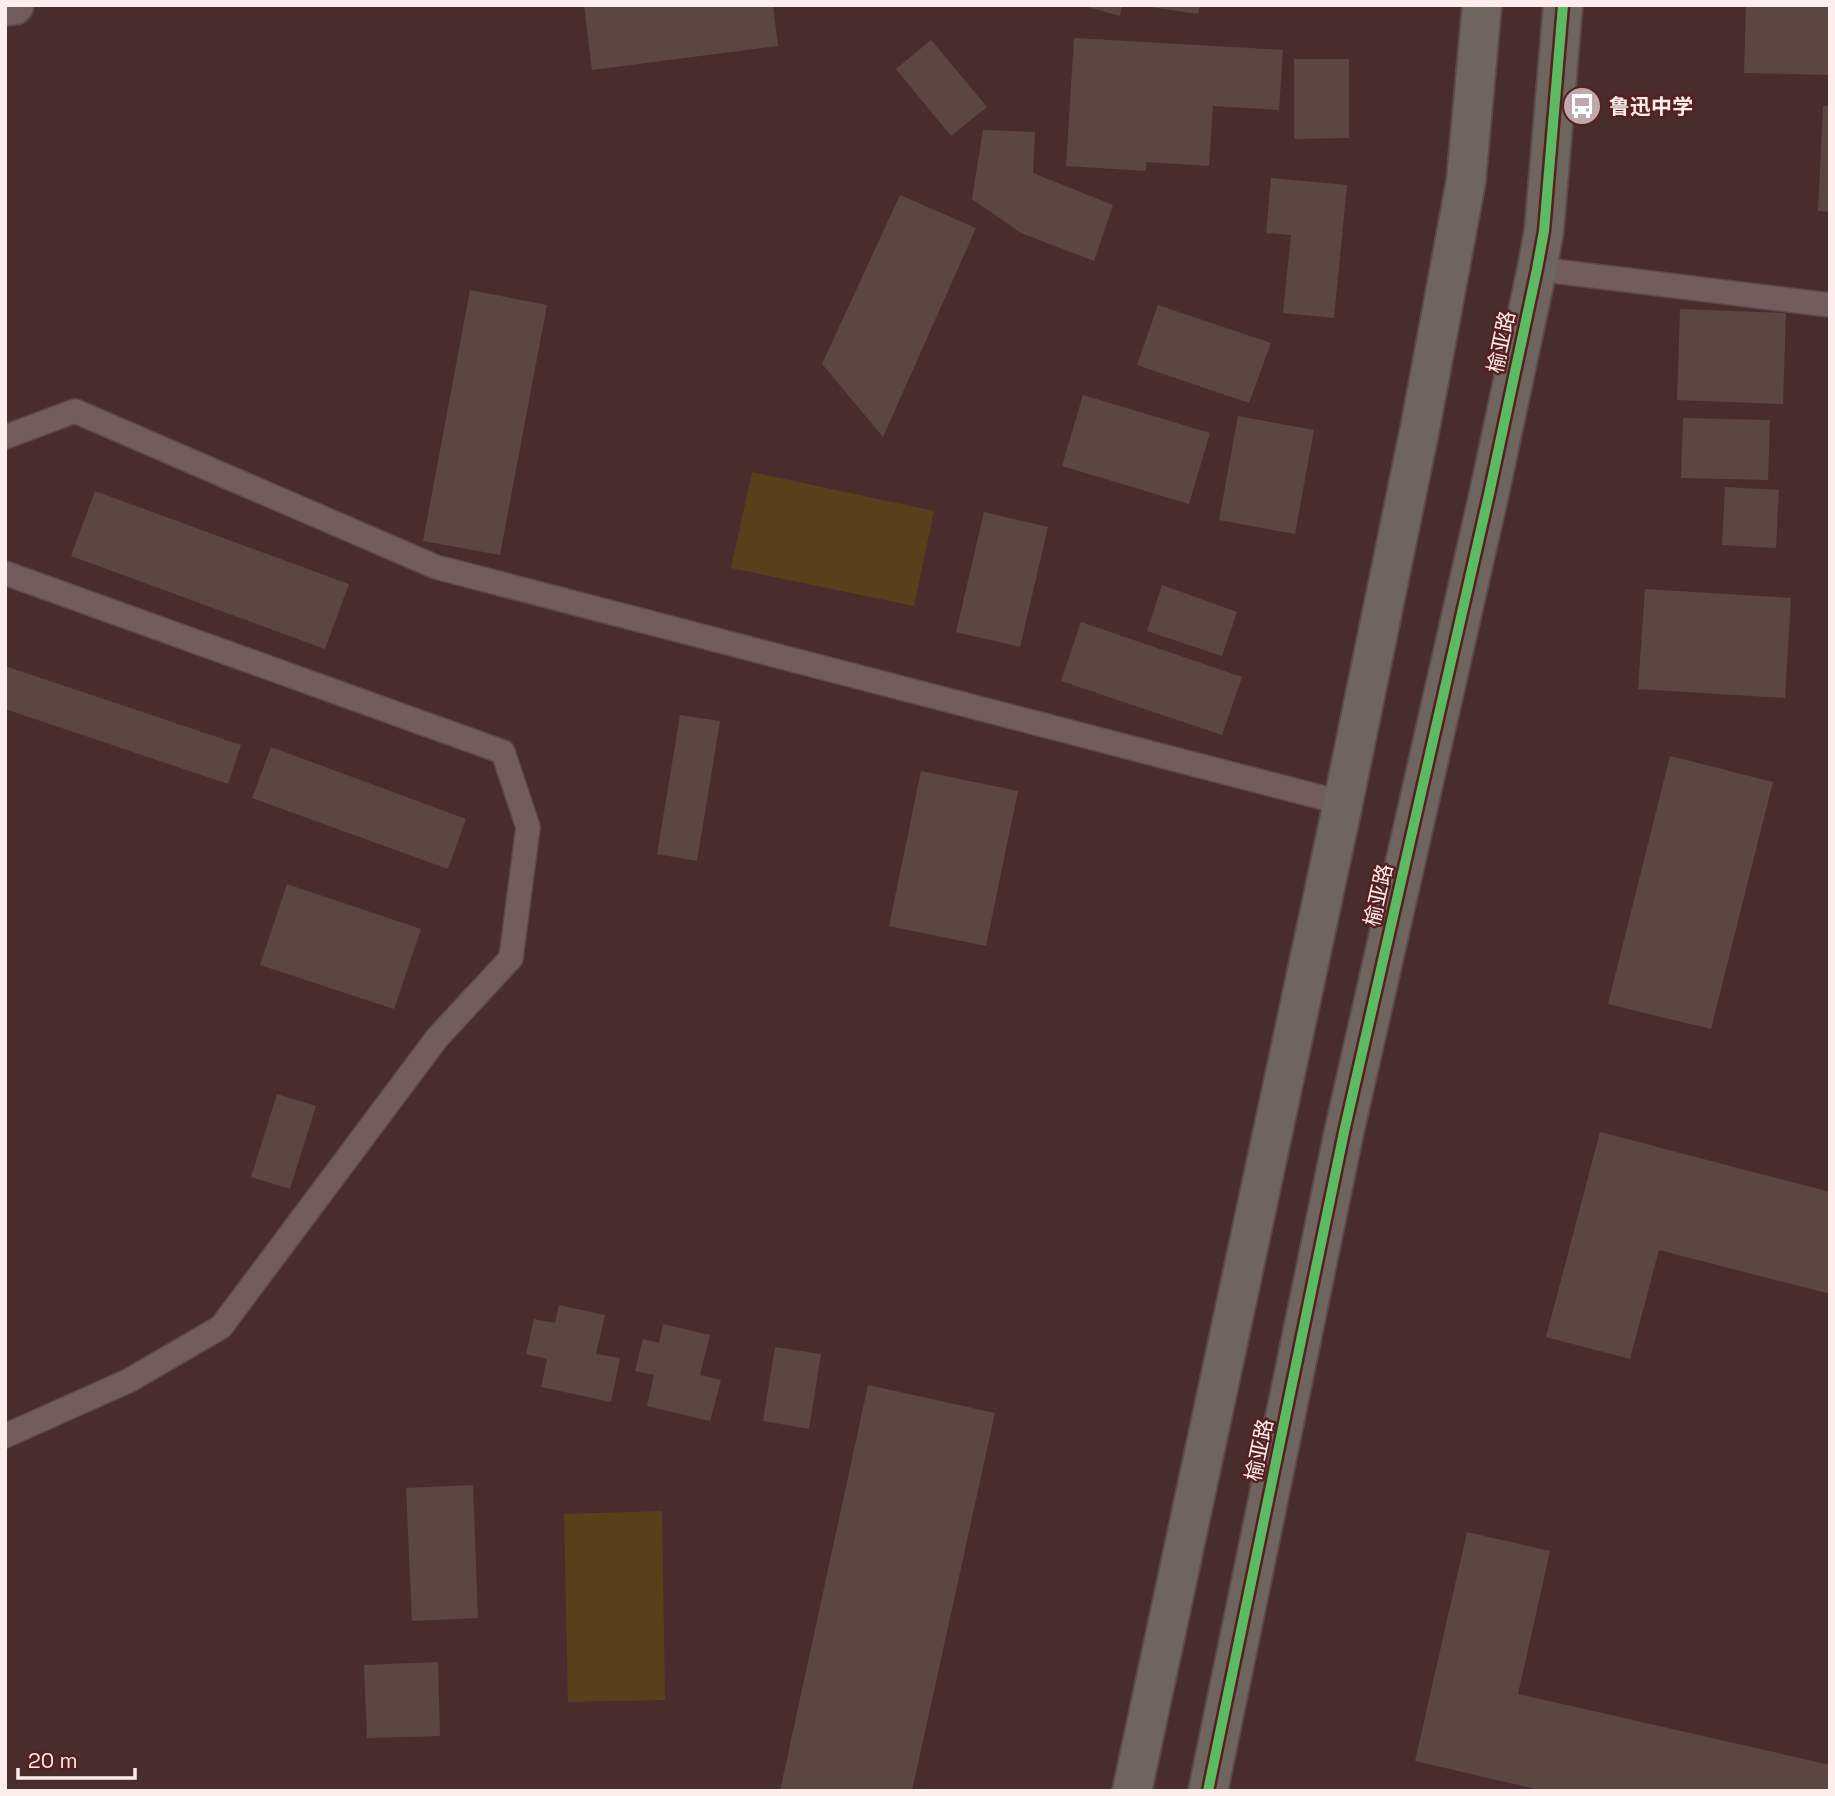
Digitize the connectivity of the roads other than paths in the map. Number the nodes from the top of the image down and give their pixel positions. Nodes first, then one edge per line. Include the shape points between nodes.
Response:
1 (14, 5) edge
2 (1482, 5) edge
3 (1563, 5) edge
4 (5, 6) edge
5 (1536, 269) junction
6 (1830, 305) edge
7 (5, 437) edge
8 (5, 573) edge
9 (1343, 803) junction
10 (5, 1436) edge
11 (1132, 1791) edge
12 (1208, 1791) edge

1 - 4 street
2 - 9 highway via 1466,181 1422,423
3 - 5 highway, 榆亚路 via 1544,231
5 - 6 lane
5 - 12 highway, 榆亚路 via 1344,1132
7 - 9 lane via 75,411 436,568
8 - 10 lane via 503,752 528,827 511,958 437,1038 221,1327 128,1381
9 - 11 highway

